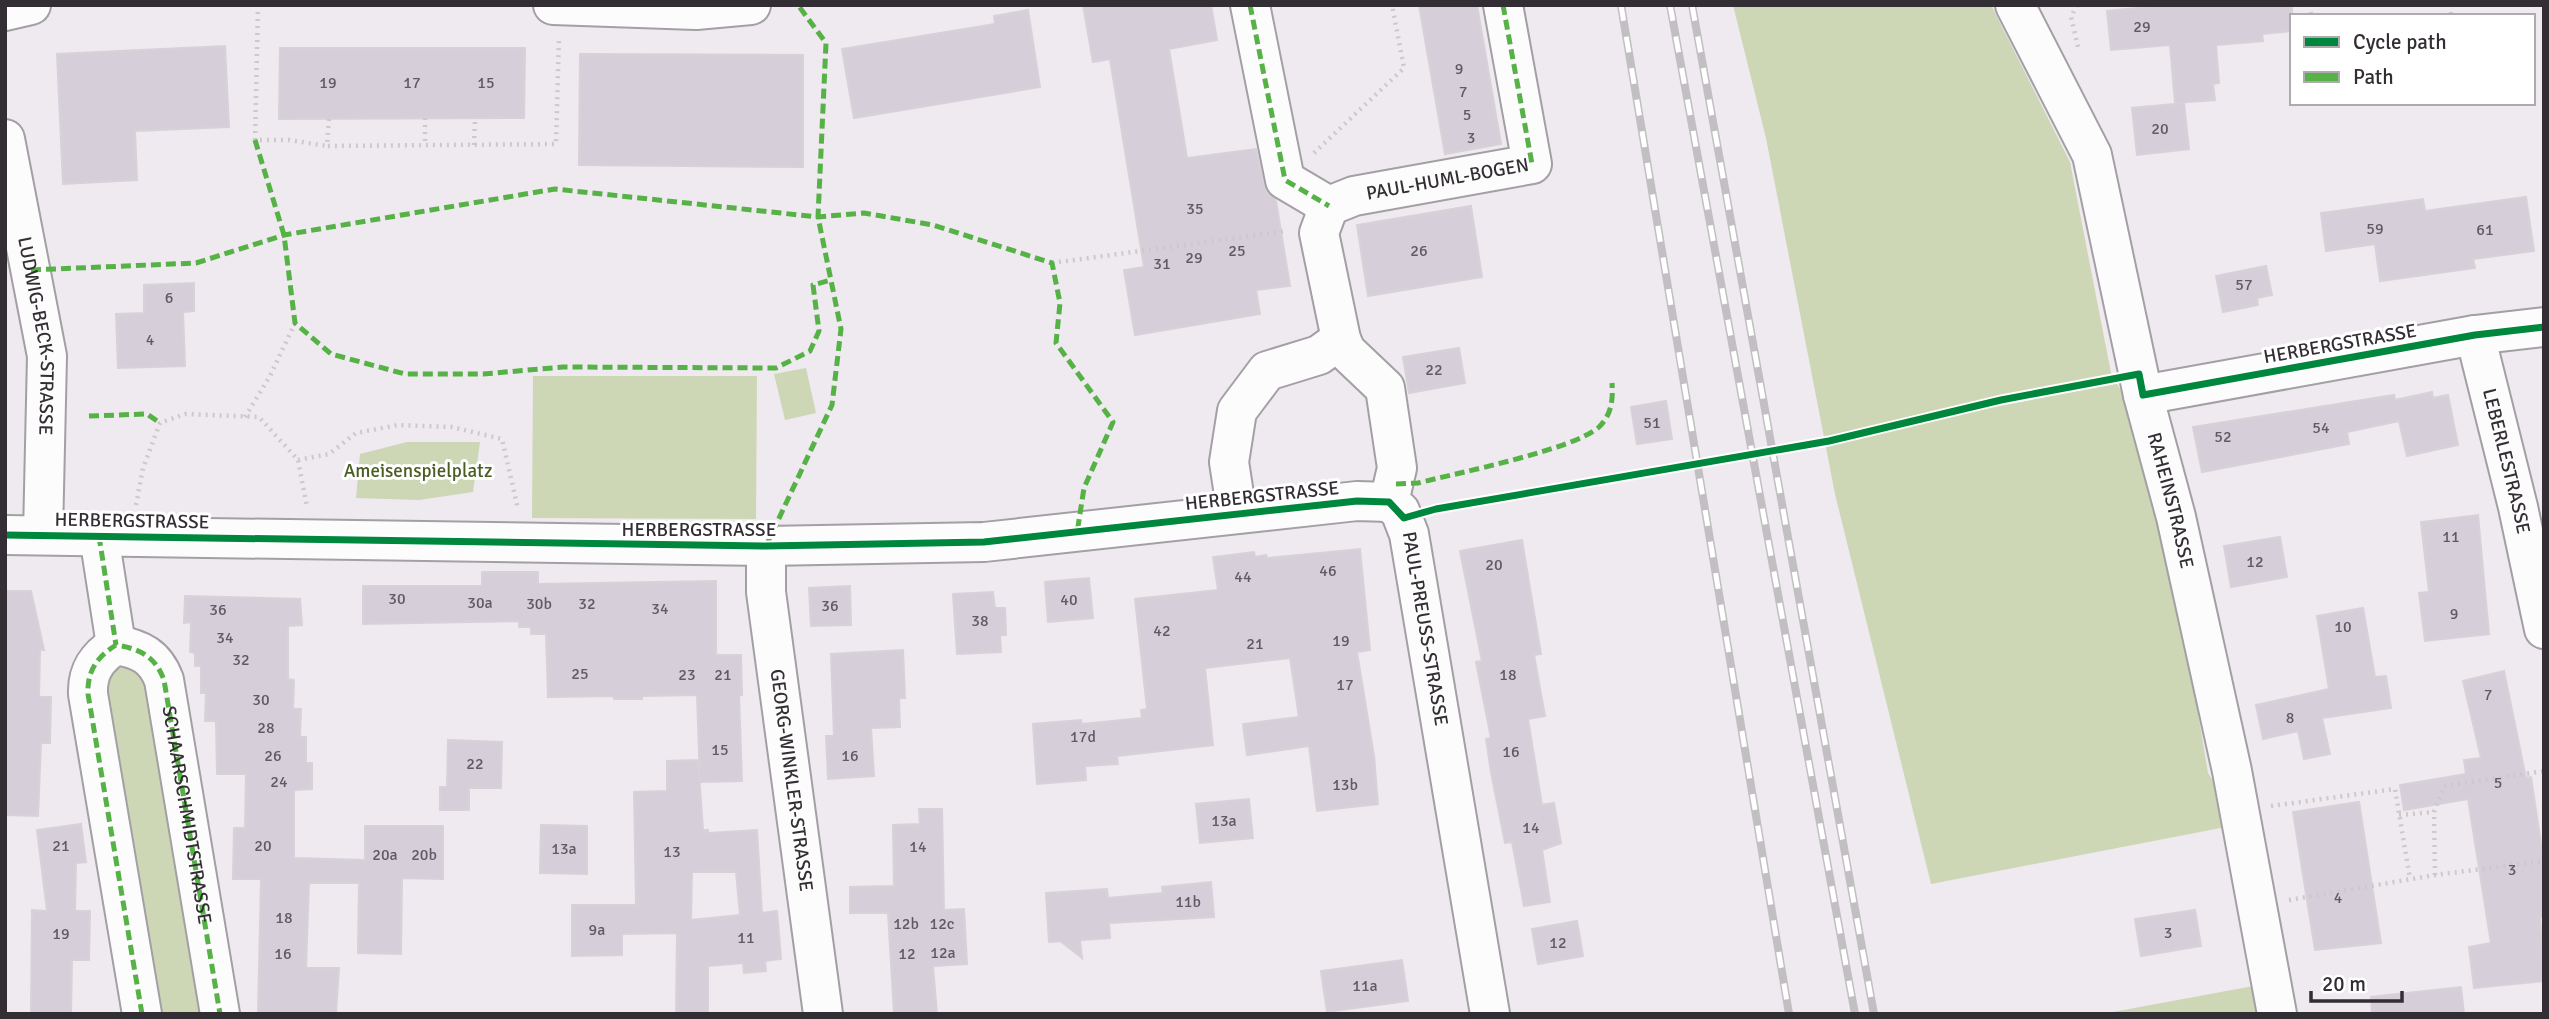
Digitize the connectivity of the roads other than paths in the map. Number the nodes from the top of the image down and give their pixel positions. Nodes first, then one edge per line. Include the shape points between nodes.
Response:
1 (31, 5) edge
2 (553, 5) edge
3 (751, 5) edge
4 (1250, 5) edge
5 (1503, 5) edge
6 (2015, 5) edge
7 (559, 6) edge
8 (5, 10) edge
9 (5, 139) edge
10 (1324, 219) junction
11 (2544, 327) edge
12 (2475, 335) junction
13 (1341, 339) junction
14 (2143, 395) junction
15 (1389, 502) junction
16 (1237, 513) junction
17 (5, 534) edge
18 (43, 535) junction
19 (115, 537) junction
20 (766, 546) junction
21 (2544, 629) edge
22 (116, 645) junction
23 (142, 1014) edge
24 (220, 1014) edge
25 (823, 1014) edge
26 (1490, 1014) edge
27 (2277, 1014) edge

1 - 8 street
2 - 7 street
3 - 7 street via 696,10
4 - 10 street via 1285,180
5 - 10 street, PAUL-HUML-BOGEN via 1532,164 1354,196
6 - 14 street, RAHEINSTRASSE via 2092,155
9 - 18 street, LUDWIG-BECK-STRASSE via 47,356
10 - 13 street
11 - 12 street, HERBERGSTRASSE
12 - 14 street, HERBERGSTRASSE
12 - 21 street, LEBERLESTRASSE
13 - 15 street via 1346,351 1385,388 1398,468
13 - 16 street via 1319,355 1266,371 1237,411 1229,462
14 - 27 street, RAHEINSTRASSE via 2176,517
15 - 16 street, HERBERGSTRASSE
15 - 26 street, PAUL-PREUSS-STRASSE via 1400,511 1409,534
16 - 20 street, HERBERGSTRASSE via 984,542
17 - 18 street, HERBERGSTRASSE
18 - 19 street, HERBERGSTRASSE
19 - 20 street, HERBERGSTRASSE
19 - 22 street
20 - 25 street, GEORG-WINKLER-STRASSE via 766,592
22 - 23 street via 93,667 88,694
22 - 24 street, SCHAARSCHMIDTSTRASSE via 150,657 164,680

